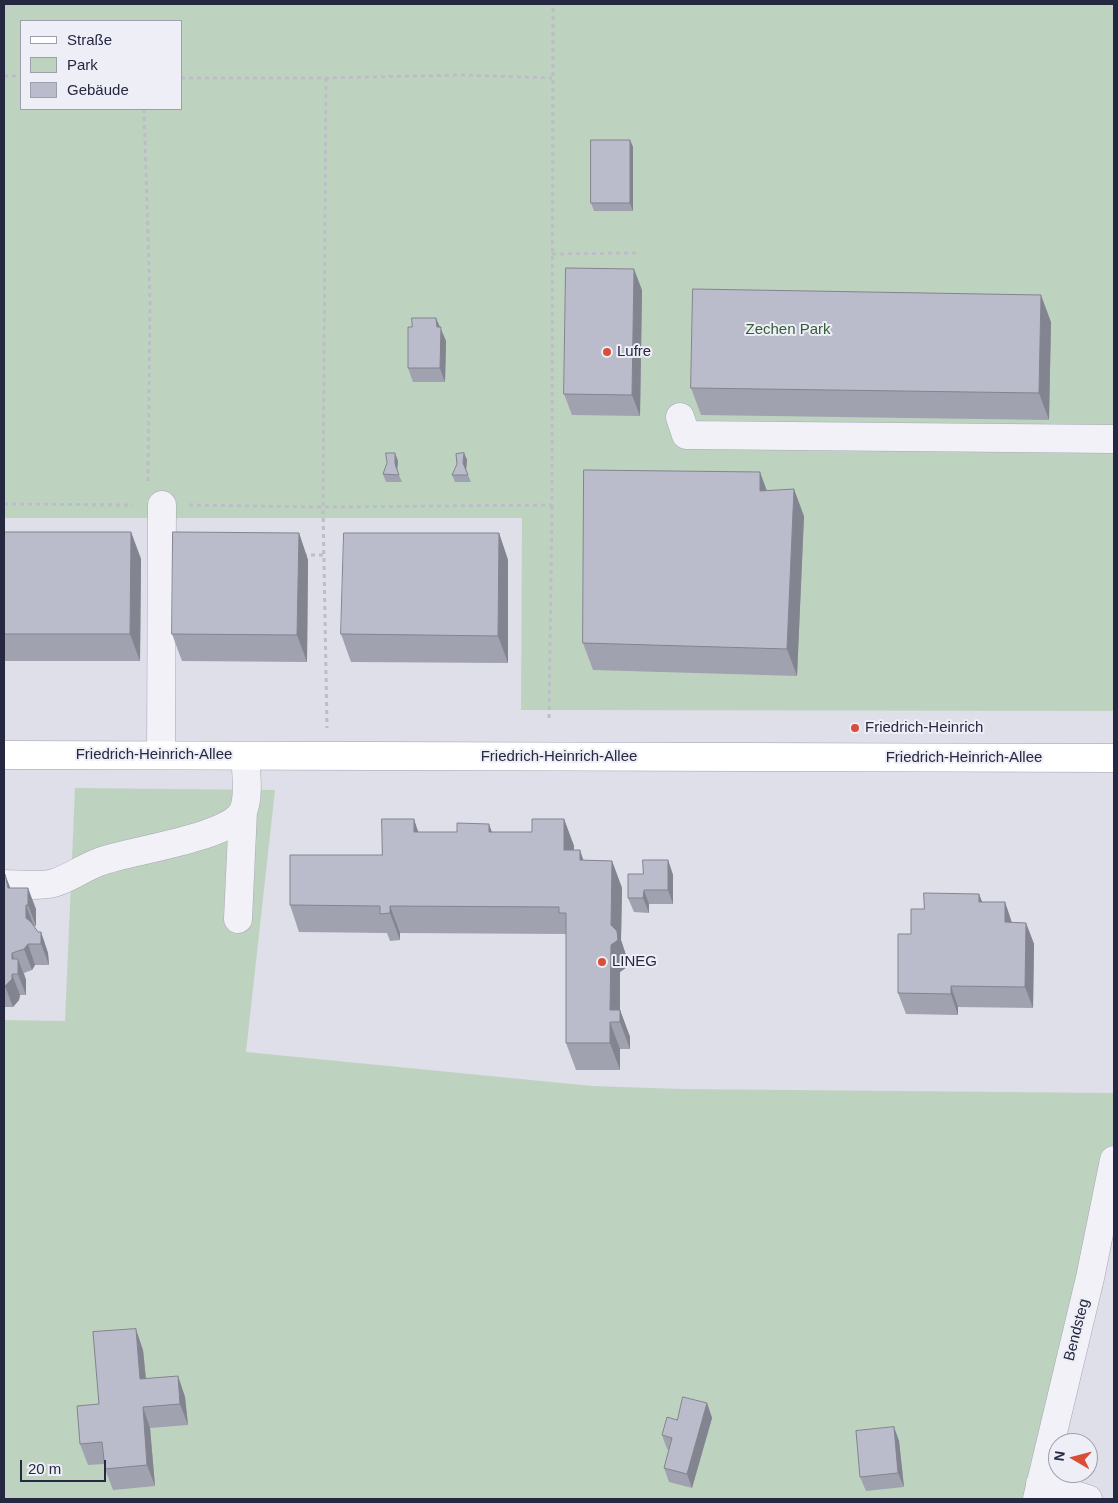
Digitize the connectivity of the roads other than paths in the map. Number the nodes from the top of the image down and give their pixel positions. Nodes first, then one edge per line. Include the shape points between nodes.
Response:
1 (680, 417) dead end
2 (1114, 439) edge
3 (155, 505) road end
4 (4, 754) edge
5 (161, 755) junction
6 (245, 756) junction
7 (1114, 758) edge
8 (243, 811) junction
9 (4, 884) edge
10 (238, 919) dead end
11 (1114, 1160) edge
12 (1039, 1492) edge
13 (1088, 1499) edge

1 - 2 street via 686,435
3 - 5 street
4 - 5 main road, Friedrich-Heinrich-Allee
5 - 6 main road, Friedrich-Heinrich-Allee
6 - 7 main road, Friedrich-Heinrich-Allee
6 - 8 street
8 - 9 street via 219,830 100,862 52,883
8 - 10 street
11 - 12 street, Bendsteg via 1090,1278
12 - 13 street

